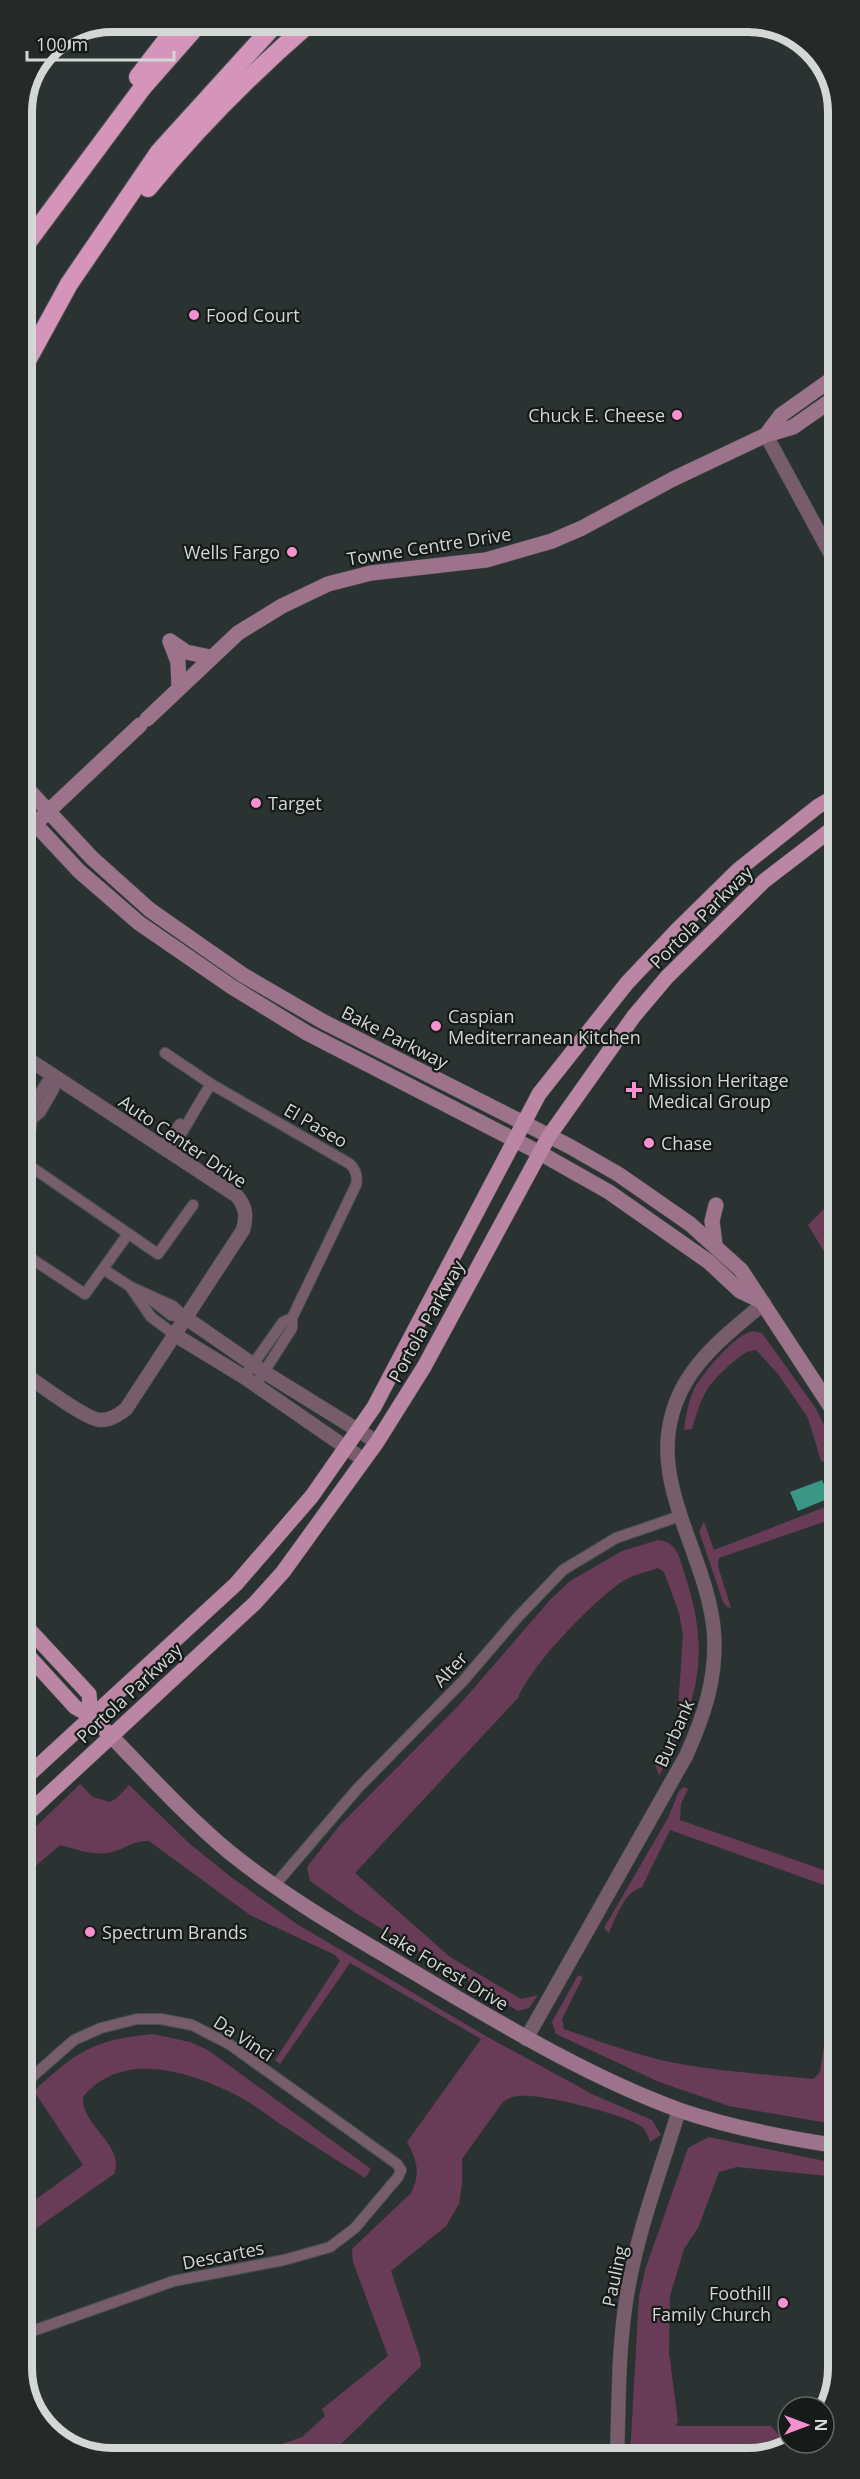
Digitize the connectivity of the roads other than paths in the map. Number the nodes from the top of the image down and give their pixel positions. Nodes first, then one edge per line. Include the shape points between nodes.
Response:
1 (172, 32) edge
2 (191, 32) edge
3 (268, 32) edge
4 (300, 32) edge
5 (32, 236) edge
6 (32, 237) edge
7 (69, 284) junction
8 (32, 350) edge
9 (828, 381) edge
10 (828, 403) edge
11 (766, 435) junction
12 (828, 548) edge
13 (210, 657) junction
14 (179, 687) junction
15 (32, 794) edge
16 (828, 800) edge
17 (48, 812) junction
18 (32, 821) edge
19 (35, 824) junction
20 (32, 827) edge
21 (828, 832) edge
22 (232, 987) junction
23 (322, 1021) junction
24 (165, 1053) dead end
25 (32, 1062) edge
26 (55, 1079) junction
27 (211, 1084) junction
28 (32, 1119) edge
29 (524, 1123) junction
30 (549, 1136) junction
31 (514, 1141) junction
32 (165, 1150) junction
33 (540, 1153) junction
34 (32, 1166) edge
35 (193, 1205) dead end
36 (716, 1205) dead end
37 (690, 1224) junction
38 (128, 1234) junction
39 (715, 1244) junction
40 (32, 1259) edge
41 (103, 1269) junction
42 (130, 1287) junction
43 (740, 1291) junction
44 (764, 1302) junction
45 (186, 1318) junction
46 (175, 1335) junction
47 (259, 1368) junction
48 (32, 1379) edge
49 (249, 1382) junction
50 (828, 1402) edge
51 (358, 1431) junction
52 (377, 1442) junction
53 (346, 1448) junction
54 (364, 1460) junction
55 (680, 1516) junction
56 (32, 1633) edge
57 (32, 1660) edge
58 (91, 1716) junction
59 (111, 1736) junction
60 (32, 1772) edge
61 (32, 1810) edge
62 (274, 1886) junction
63 (526, 2039) junction
64 (32, 2077) edge
65 (680, 2110) junction
66 (828, 2144) edge
67 (400, 2170) joint
68 (32, 2331) edge
69 (617, 2448) edge

1 - 5 highway
2 - 6 highway via 143,87
3 - 7 highway via 159,152
4 - 7 highway via 185,142
7 - 8 highway
9 - 11 main road, Towne Centre Drive via 781,415
10 - 11 main road, Towne Centre Drive via 793,427
11 - 12 street
11 - 13 main road, Towne Centre Drive via 552,541 486,560 371,573 328,584 238,633
13 - 14 main road, Towne Centre Drive
13 - 14 main road via 186,652 170,641 178,662
14 - 17 main road, Towne Centre Drive
15 - 17 main road, Bake Parkway
16 - 29 main road, Portola Parkway via 738,870 627,983 540,1094
17 - 19 main road, Towne Centre Drive
17 - 23 main road, Bake Parkway via 92,858 150,909 243,975
18 - 19 main road, Bake Parkway
19 - 20 main road, Towne Centre Drive
19 - 22 main road, Bake Parkway via 80,871 139,923
21 - 30 main road, Portola Parkway via 764,881 667,977 634,1016
22 - 23 main road via 266,998 302,1018
22 - 31 main road, Bake Parkway via 307,1033
23 - 29 main road, Bake Parkway
24 - 27 street, El Paseo
25 - 26 street, Auto Center Drive
26 - 28 street via 54,1089
26 - 32 street, Auto Center Drive
27 - 32 street
27 - 47 street, El Paseo via 332,1153 355,1169 357,1178 292,1318 292,1328
29 - 30 main road, Bake Parkway
29 - 31 main road, Portola Parkway
30 - 33 main road, Portola Parkway
30 - 37 main road, Bake Parkway via 618,1174
31 - 33 main road, Bake Parkway
31 - 51 main road, Portola Parkway
32 - 45 street, Auto Center Drive via 237,1196 246,1213 243,1230
33 - 43 main road, Bake Parkway via 609,1192 709,1262
33 - 52 main road, Portola Parkway via 424,1367
34 - 38 street
35 - 38 street via 158,1254
36 - 39 main road via 712,1221
37 - 39 main road, Bake Parkway
37 - 43 main road via 727,1265
38 - 41 street
39 - 44 main road, Bake Parkway via 741,1270
40 - 41 street via 85,1294
41 - 42 street
42 - 45 street via 173,1306
42 - 46 street via 151,1317
43 - 44 main road, Bake Parkway
44 - 50 main road, Bake Parkway
44 - 55 street, Burbank via 703,1357 679,1395 667,1432 666,1452
45 - 46 street, Auto Center Drive
45 - 47 street
46 - 48 street, Auto Center Drive via 126,1409 110,1419 91,1418
46 - 49 street
47 - 49 street, El Paseo
47 - 51 street
49 - 53 street
51 - 52 street
51 - 53 main road, Portola Parkway
52 - 54 main road, Portola Parkway
53 - 54 street
53 - 58 main road, Portola Parkway via 312,1496 236,1584
54 - 59 main road, Portola Parkway via 284,1572
55 - 62 street, Alter via 616,1538 562,1570 463,1681 358,1788
55 - 63 street, Burbank via 714,1632 711,1690 681,1765
56 - 58 main road via 89,1694
57 - 58 main road, Lake Forest Drive via 75,1707
58 - 59 main road, Lake Forest Drive
58 - 60 main road, Portola Parkway
59 - 61 main road, Portola Parkway
59 - 62 main road, Lake Forest Drive via 183,1810
62 - 63 main road, Lake Forest Drive via 327,1922
63 - 65 main road, Lake Forest Drive
64 - 67 street, Da Vinci via 74,2040 101,2028 137,2019 192,2025 229,2044 397,2164
65 - 66 main road, Lake Forest Drive
65 - 69 street, Pauling via 635,2255 627,2294
67 - 68 street, Descartes via 356,2228 330,2247 174,2281

